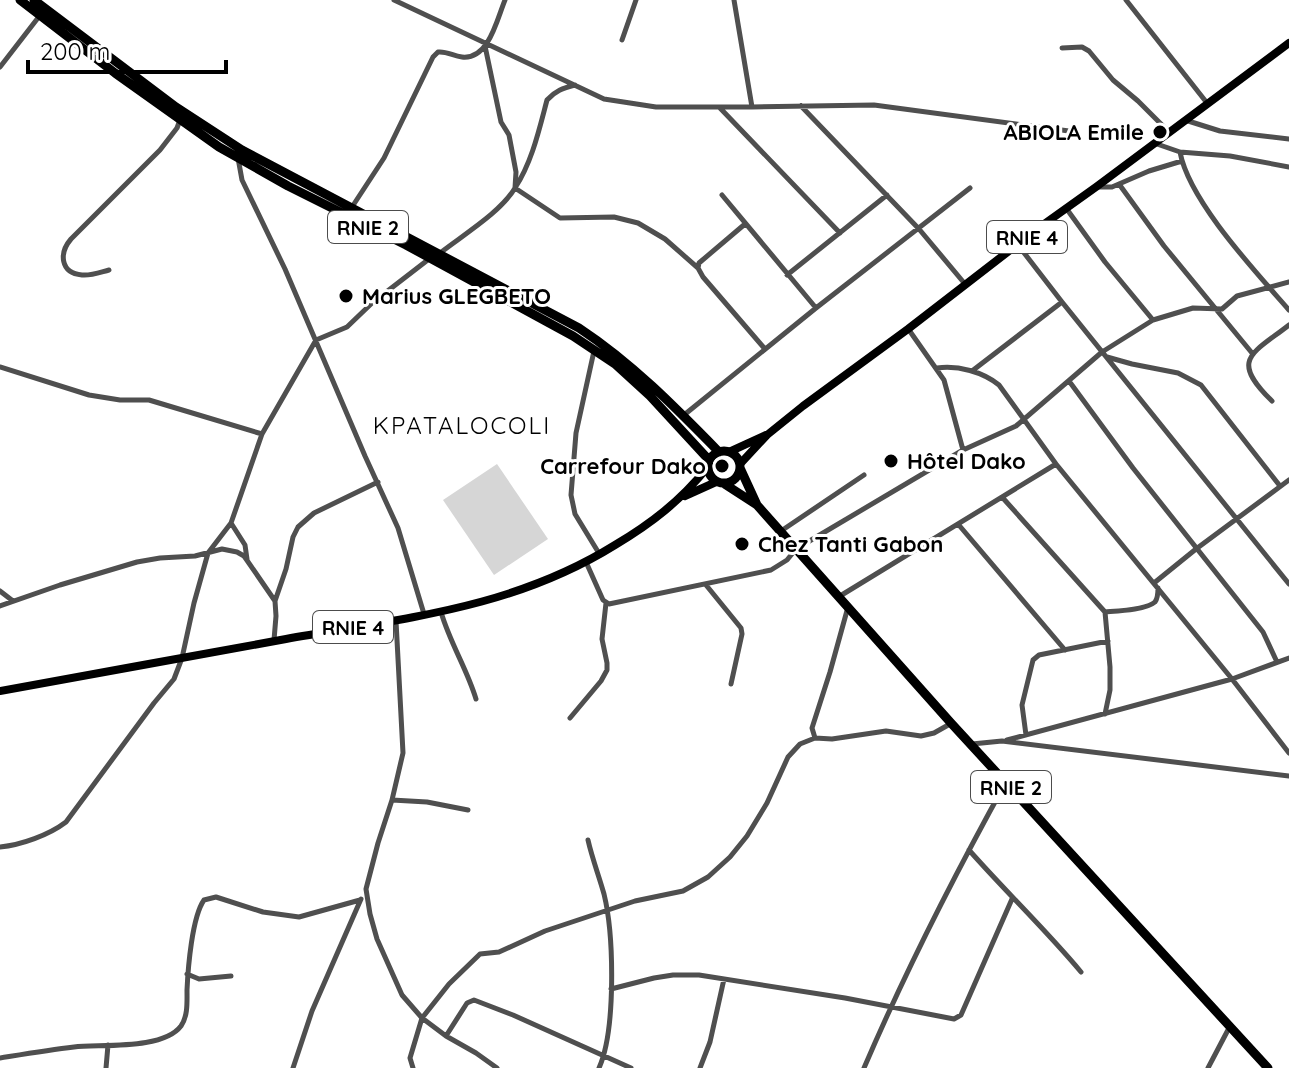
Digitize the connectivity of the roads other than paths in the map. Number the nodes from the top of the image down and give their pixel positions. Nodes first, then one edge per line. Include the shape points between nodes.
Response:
1 (20, 0) edge
2 (34, 0) edge
3 (394, 0) edge
4 (505, 0) edge
5 (636, 0) edge
6 (734, 0) edge
7 (1126, 0) edge
8 (43, 12) junction
9 (622, 40) dead end
10 (1289, 43) edge
11 (486, 44) junction
12 (1062, 48) dead end
13 (0, 67) edge
14 (576, 85) junction
15 (1207, 103) junction
16 (801, 106) junction
17 (719, 107) junction
18 (752, 107) junction
19 (180, 119) junction
20 (1184, 120) junction
21 (1069, 131) dead end
22 (1169, 132) junction
23 (1289, 139) edge
24 (1153, 143) junction
25 (1180, 152) junction
26 (240, 154) junction
27 (1182, 161) junction
28 (1289, 167) edge
29 (1119, 184) junction
30 (1096, 187) junction
31 (515, 188) junction
32 (970, 188) dead end
33 (722, 195) dead end
34 (887, 195) junction
35 (352, 207) junction
36 (1066, 208) junction
37 (745, 224) junction
38 (919, 229) junction
39 (840, 233) junction
40 (1017, 244) junction
41 (435, 256) junction
42 (698, 268) junction
43 (109, 270) dead end
44 (787, 275) junction
45 (1289, 282) edge
46 (966, 285) junction
47 (1269, 287) junction
48 (1062, 302) junction
49 (816, 308) junction
50 (1214, 309) junction
51 (1289, 310) edge
52 (1153, 320) junction
53 (1289, 325) edge
54 (908, 329) junction
55 (316, 340) junction
56 (765, 349) junction
57 (595, 350) junction
58 (1252, 353) junction
59 (1104, 354) junction
60 (0, 367) edge
61 (937, 368) junction
62 (972, 371) junction
63 (1069, 381) junction
64 (1272, 401) dead end
65 (683, 415) junction
66 (1024, 419) junction
67 (262, 434) junction
68 (767, 435) junction
69 (963, 450) junction
70 (724, 452) junction
71 (708, 464) junction
72 (1056, 464) junction
73 (740, 465) junction
74 (864, 475) dead end
75 (1289, 480) edge
76 (378, 482) junction
77 (719, 482) junction
78 (1280, 486) junction
79 (1002, 497) junction
80 (681, 498) junction
81 (757, 505) junction
82 (1236, 518) junction
83 (231, 523) junction
84 (958, 524) junction
85 (780, 531) junction
86 (796, 549) junction
87 (1196, 549) junction
88 (208, 553) junction
89 (600, 555) junction
90 (247, 560) junction
91 (586, 562) junction
92 (1289, 584) edge
93 (706, 585) junction
94 (1156, 586) junction
95 (0, 591) edge
96 (839, 596) junction
97 (13, 601) junction
98 (275, 601) junction
99 (606, 603) junction
100 (0, 606) edge
101 (848, 607) junction
102 (441, 612) junction
103 (1105, 612) junction
104 (424, 615) junction
105 (396, 620) junction
106 (273, 641) junction
107 (1108, 641) junction
108 (1065, 650) junction
109 (182, 658) junction
110 (1289, 658) edge
111 (1277, 662) junction
112 (1232, 679) junction
113 (731, 684) dead end
114 (0, 691) edge
115 (476, 699) dead end
116 (1105, 714) junction
117 (570, 718) dead end
118 (951, 723) junction
119 (1026, 735) junction
120 (815, 738) junction
121 (1002, 741) junction
122 (971, 744) junction
123 (1289, 753) edge
124 (1289, 776) edge
125 (1006, 782) junction
126 (392, 800) junction
127 (468, 810) dead end
128 (588, 840) dead end
129 (0, 847) edge
130 (969, 850) junction
131 (366, 889) junction
132 (1012, 899) junction
133 (360, 900) junction
134 (607, 911) junction
135 (1081, 972) dead end
136 (187, 974) junction
137 (231, 976) dead end
138 (724, 979) junction
139 (611, 989) junction
140 (890, 1007) junction
141 (422, 1018) junction
142 (1230, 1027) junction
143 (446, 1036) junction
144 (108, 1045) junction
145 (604, 1056) junction
146 (0, 1058) edge
147 (106, 1068) edge
148 (293, 1068) edge
149 (413, 1068) edge
150 (497, 1068) edge
151 (599, 1068) edge
152 (631, 1068) edge
153 (700, 1068) edge
154 (864, 1068) edge
155 (1208, 1068) edge
156 (1268, 1068) edge

1 - 8 highway, RNIE 2
2 - 8 highway, RNIE 2
3 - 11 street
4 - 11 street
5 - 9 street
6 - 18 street
7 - 15 street
8 - 13 street
8 - 19 highway, RNIE 2
8 - 26 highway, RNIE 2
10 - 15 main road, RNIE 4
11 - 14 street
11 - 31 street via 501,122 509,135
11 - 35 street via 474,56 444,51 433,57 384,158
12 - 22 street via 1085,48
14 - 17 street via 626,103
14 - 31 street via 547,100
15 - 20 main road, RNIE 4
16 - 18 street
16 - 21 street via 874,105
16 - 34 street
17 - 18 street
17 - 39 street
19 - 26 highway, RNIE 2 via 219,147
19 - 43 street via 160,150 63,251 64,262 78,274
20 - 22 main road, RNIE 4
20 - 23 street via 1220,131
22 - 24 main road, RNIE 4
24 - 25 street
24 - 30 main road, RNIE 4
25 - 27 street
25 - 28 street
26 - 35 highway, RNIE 2
26 - 41 highway, RNIE 2 via 325,205
26 - 55 street via 242,180
27 - 29 street
27 - 47 street via 1214,219
29 - 30 street
29 - 50 street
30 - 36 main road, RNIE 4
31 - 41 street via 493,212
31 - 42 street via 560,218 614,217 638,223
32 - 38 street
33 - 37 street
34 - 38 street
34 - 39 street
35 - 41 highway, RNIE 2
36 - 40 main road, RNIE 4
36 - 52 street
37 - 42 street
37 - 44 street
38 - 46 street
38 - 49 street
39 - 44 street
40 - 46 main road, RNIE 4
40 - 48 street
41 - 55 street via 347,327
41 - 57 highway, RNIE 2
41 - 65 highway, RNIE 2 via 595,338
42 - 56 street
44 - 49 street
45 - 47 street
46 - 54 main road, RNIE 4
47 - 50 street
47 - 51 street
48 - 59 street
48 - 62 street
49 - 56 street
50 - 52 street via 1193,308
50 - 58 street
52 - 59 street
53 - 58 street
54 - 61 street
54 - 68 main road, RNIE 4
55 - 67 street
55 - 76 street
56 - 65 street
57 - 71 highway, RNIE 2 via 650,396
57 - 89 street via 576,433 571,495 575,514
58 - 64 street via 1247,369
59 - 63 street
59 - 78 street via 1178,373 1201,385
59 - 82 street
60 - 67 street via 89,395 149,400
61 - 62 street
61 - 69 street
62 - 66 street via 999,385
63 - 66 street
63 - 87 street
65 - 70 highway, RNIE 2
66 - 69 street
66 - 72 street
67 - 83 street
68 - 70 main road, RNIE 4
68 - 73 main road, RNIE 4
69 - 86 street
70 - 71 highway via 714,454
70 - 73 highway
71 - 77 highway via 710,477
71 - 80 main road, RNIE 4
72 - 79 street
72 - 94 street
73 - 77 highway via 735,479
73 - 81 highway
74 - 85 street
75 - 78 street
76 - 98 street via 314,513 298,527
76 - 104 street
77 - 80 main road, RNIE 4
77 - 81 highway
78 - 82 street
79 - 84 street
79 - 103 street
80 - 89 main road, RNIE 4
81 - 85 highway, RNIE 2
82 - 87 street
82 - 92 street
83 - 88 street
83 - 90 street via 245,545
84 - 96 street
84 - 108 street
85 - 86 highway, RNIE 2
86 - 93 street via 771,570
86 - 96 highway, RNIE 2
87 - 94 street
87 - 111 street via 1263,632
88 - 90 street via 229,550
88 - 97 street via 137,562
88 - 109 street
89 - 91 main road, RNIE 4
90 - 98 street
91 - 99 street
91 - 102 main road, RNIE 4 via 521,591
93 - 99 street
93 - 113 street via 741,628
94 - 103 street via 1158,597 1152,604
94 - 112 street
95 - 97 street
96 - 101 highway, RNIE 2
97 - 100 street
98 - 106 street
99 - 117 street via 602,639 607,670
101 - 118 highway, RNIE 2
101 - 120 street via 812,728
102 - 104 main road, RNIE 4
102 - 115 street
103 - 107 street
104 - 105 main road, RNIE 4
105 - 106 main road, RNIE 4
105 - 126 street via 403,753
106 - 109 main road, RNIE 4
107 - 108 street
107 - 116 street via 1110,690
108 - 119 street via 1033,660 1022,705
109 - 114 main road, RNIE 4
109 - 129 street via 174,679 66,822
110 - 111 street
111 - 112 street
112 - 116 street
112 - 123 street
116 - 119 street
118 - 120 street via 921,736 886,731
118 - 122 highway, RNIE 2
119 - 121 street
120 - 134 street via 788,757 747,836 708,877 683,891
121 - 122 street
121 - 124 street
122 - 125 highway, RNIE 2
125 - 130 street
125 - 142 highway, RNIE 2
126 - 127 street
126 - 131 street
128 - 134 street
130 - 132 street
130 - 140 street
131 - 133 street
131 - 141 street via 377,939 396,985
132 - 135 street
132 - 140 street via 961,1015 950,1019
133 - 136 street via 299,917 216,897 204,900 195,920
133 - 148 street
134 - 139 street
134 - 141 street via 499,952 480,954
136 - 137 street via 199,979
136 - 144 street via 187,1010 173,1034
138 - 139 street via 673,975
138 - 140 street
138 - 153 street
139 - 145 street
140 - 154 street
141 - 143 street
141 - 149 street via 410,1058
142 - 155 street
142 - 156 highway, RNIE 2
143 - 145 street via 474,1000
143 - 150 street
144 - 146 street
144 - 147 street
145 - 151 street
145 - 152 street

